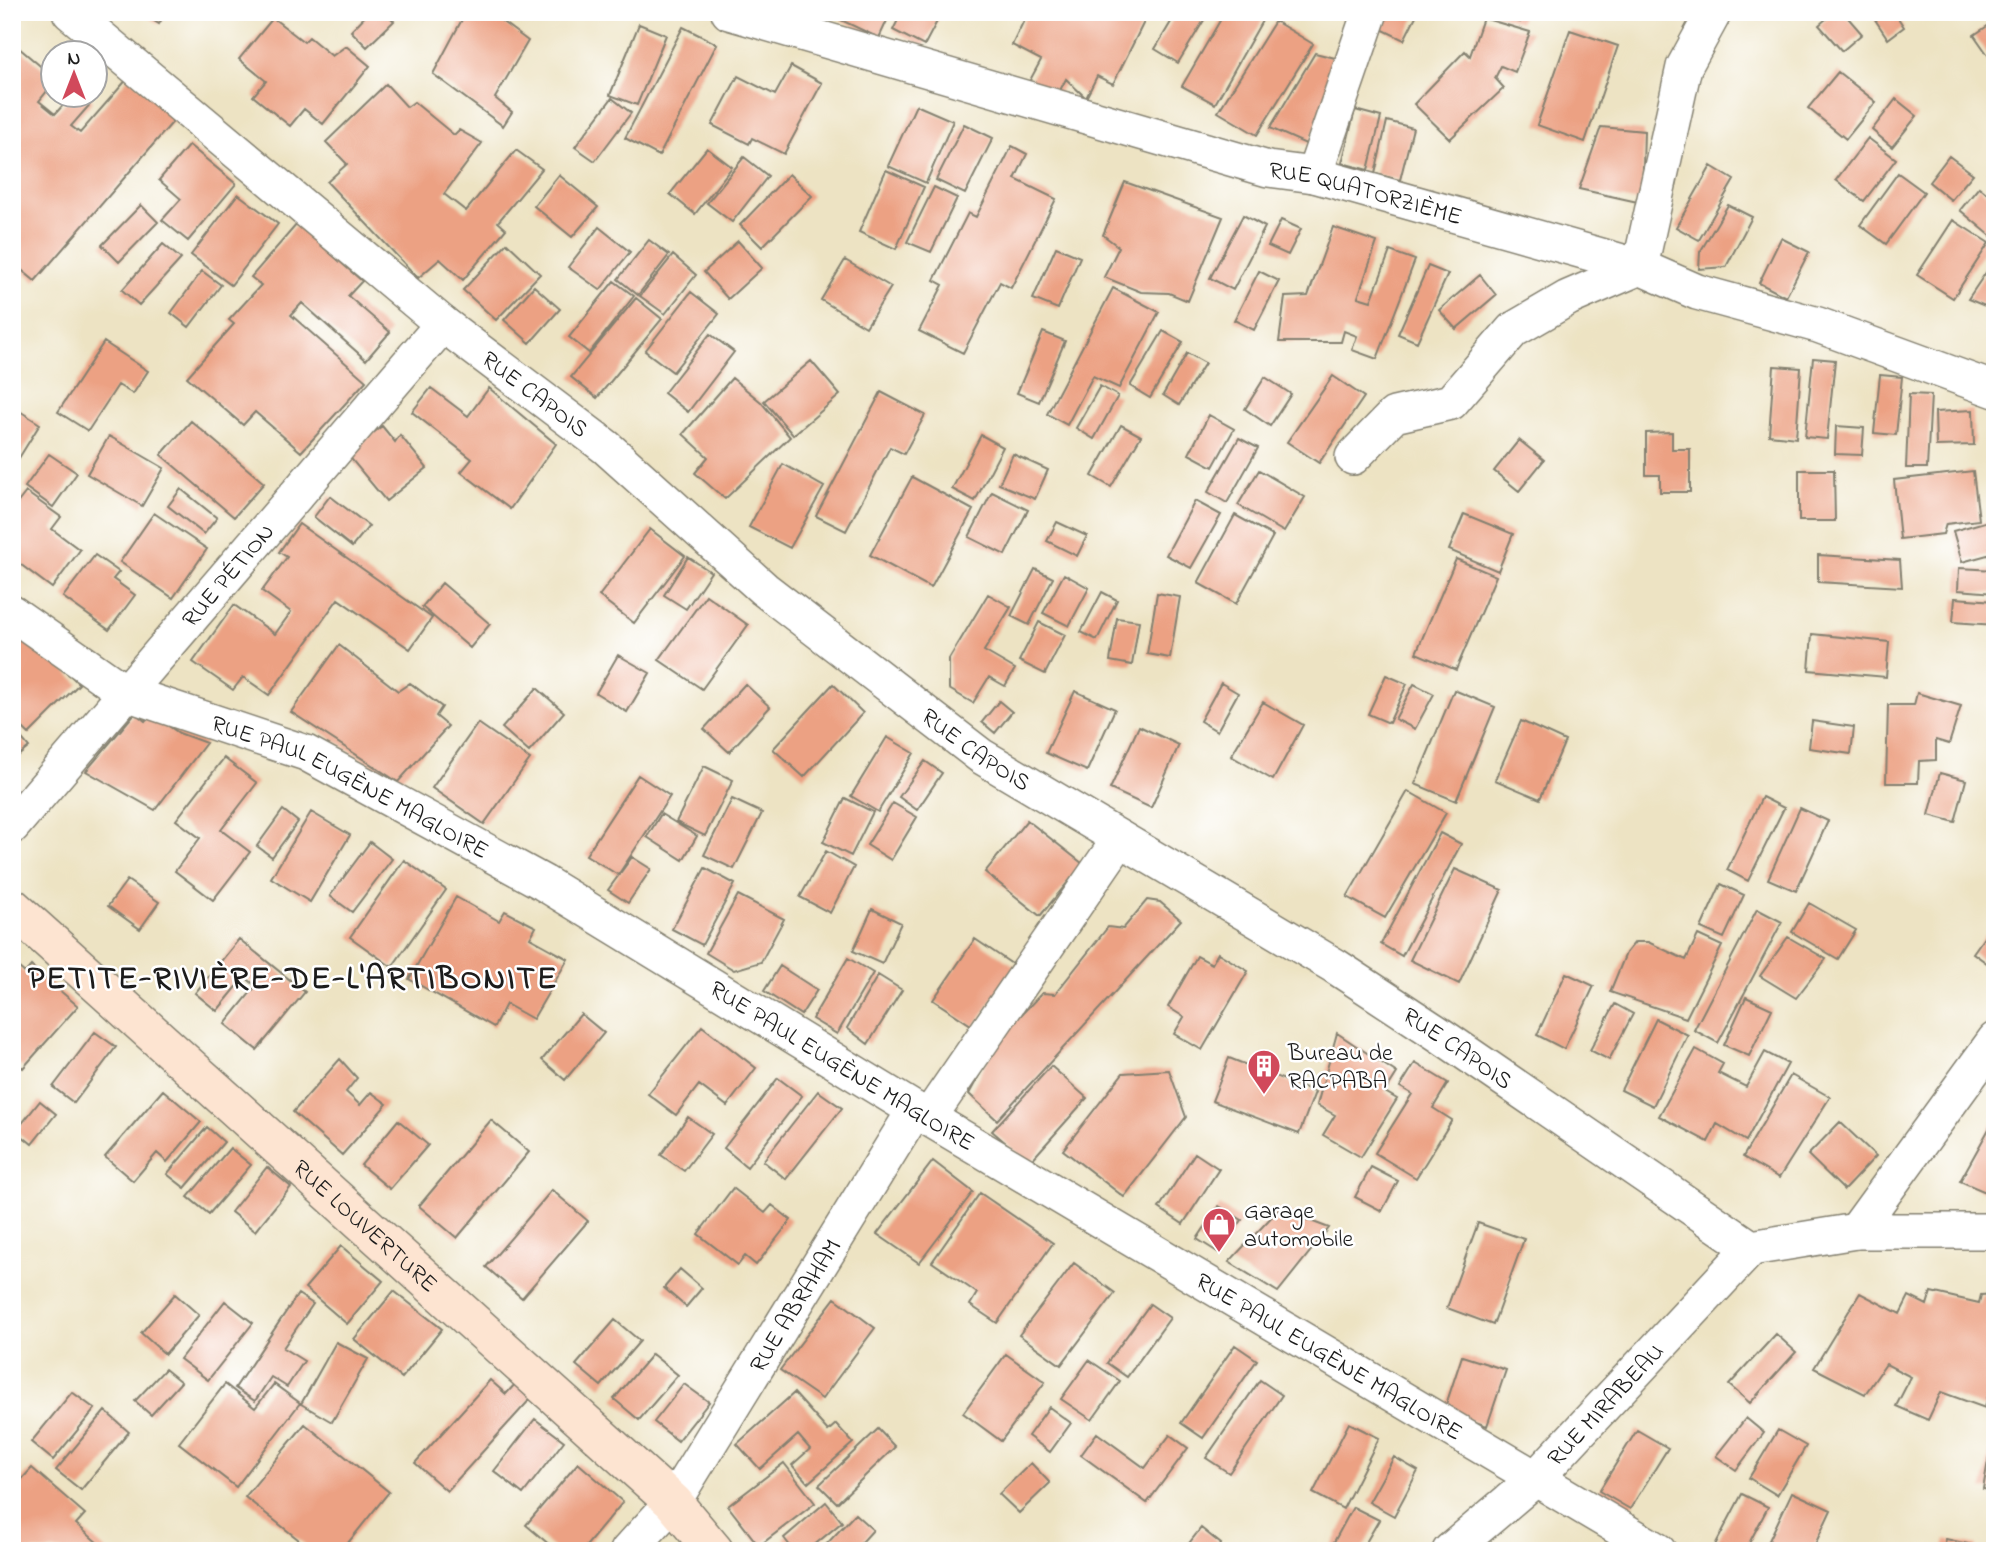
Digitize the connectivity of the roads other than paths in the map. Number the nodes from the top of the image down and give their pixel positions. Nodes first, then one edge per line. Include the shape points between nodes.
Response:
1 (70, 12) edge
2 (729, 12) edge
3 (1370, 12) edge
4 (1714, 12) edge
5 (1314, 175) junction
6 (1640, 267) junction
7 (443, 324) junction
8 (1995, 390) edge
9 (1353, 457) dead end
10 (12, 613) edge
11 (126, 693) junction
12 (12, 826) edge
13 (1120, 839) junction
14 (12, 907) edge
15 (1995, 1040) edge
16 (922, 1114) junction
17 (1856, 1231) junction
18 (1995, 1231) edge
19 (1751, 1248) junction
20 (1535, 1479) junction
21 (673, 1502) junction
22 (628, 1551) edge
23 (714, 1551) edge
24 (1450, 1551) edge
25 (1658, 1551) edge

1 - 7 street, RUE CAPOIS
2 - 5 street, RUE QUATORZIÈME via 1268,169
3 - 5 street
4 - 6 street via 1684,67
5 - 6 street, RUE QUATORZIÈME
6 - 8 street, RUE QUATORZIÈME via 1697,292 1818,325
6 - 9 street via 1568,298 1513,330 1451,402 1395,415
7 - 11 street, RUE PÉTION
7 - 13 street, RUE CAPOIS via 606,447 764,589 981,756
10 - 11 street, RUE PAUL EUGÈNE MAGLOIRE
11 - 12 street, RUE PÉTION
11 - 16 street, RUE PAUL EUGÈNE MAGLOIRE via 306,753 544,883
13 - 16 street, RUE ABRAHAM
13 - 19 street, RUE CAPOIS via 1335,966
14 - 21 main road, RUE LOUVERTURE
15 - 17 street
16 - 20 street, RUE PAUL EUGÈNE MAGLOIRE
16 - 21 street, RUE ABRAHAM
17 - 18 street
17 - 19 street
19 - 20 street, RUE MIRABEAU
20 - 24 street, RUE MIRABEAU
20 - 25 street, RUE PAUL EUGÈNE MAGLOIRE
21 - 22 street, RUE ABRAHAM
21 - 23 main road, RUE LOUVERTURE

